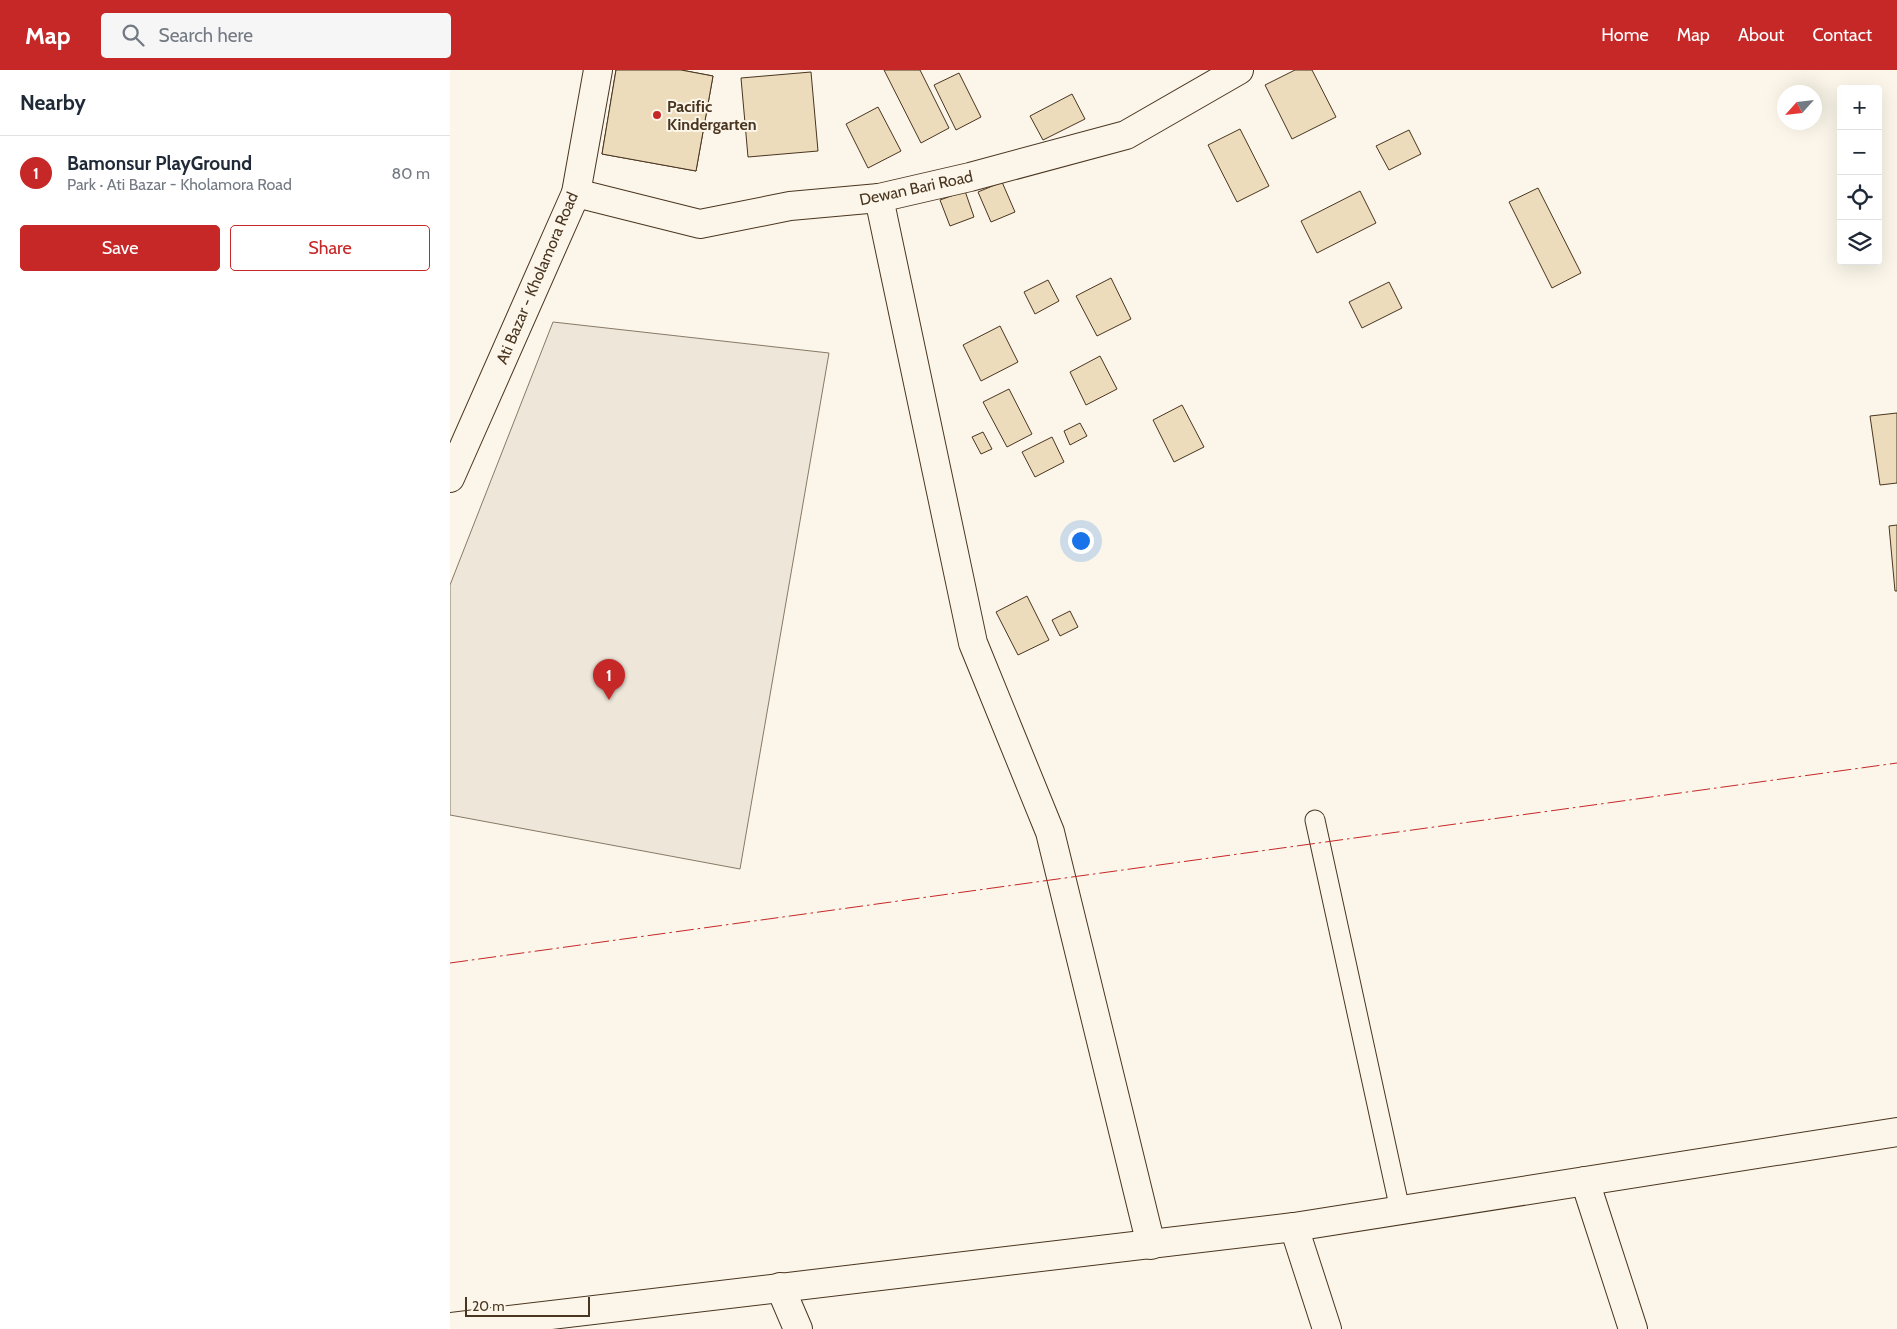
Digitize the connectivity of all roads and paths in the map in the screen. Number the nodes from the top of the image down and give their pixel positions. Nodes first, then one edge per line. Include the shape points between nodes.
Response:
1 (598, 70) edge
2 (1239, 70) edge
3 (576, 193) junction
4 (879, 198) junction
5 (450, 478) edge
6 (1315, 820) dead end
7 (1897, 1132) edge
8 (1585, 1181) junction
9 (1400, 1210) junction
10 (1294, 1227) junction
11 (1151, 1245) junction
12 (780, 1287) junction
13 (450, 1327) edge
14 (798, 1329) edge
15 (1326, 1329) edge
16 (1633, 1329) edge

1 - 3 street, Ati Bazar - Kholamora Road
2 - 4 street, Dewan Bari Road via 1126,135
3 - 4 street, Dewan Bari Road via 700,224 790,206
3 - 5 street, Ati Bazar - Kholamora Road
4 - 11 street via 973,642 1050,832
6 - 9 lane
7 - 8 street
8 - 9 street
8 - 16 street
9 - 10 street
10 - 11 street
10 - 15 street
11 - 12 street
12 - 13 street
12 - 14 street

